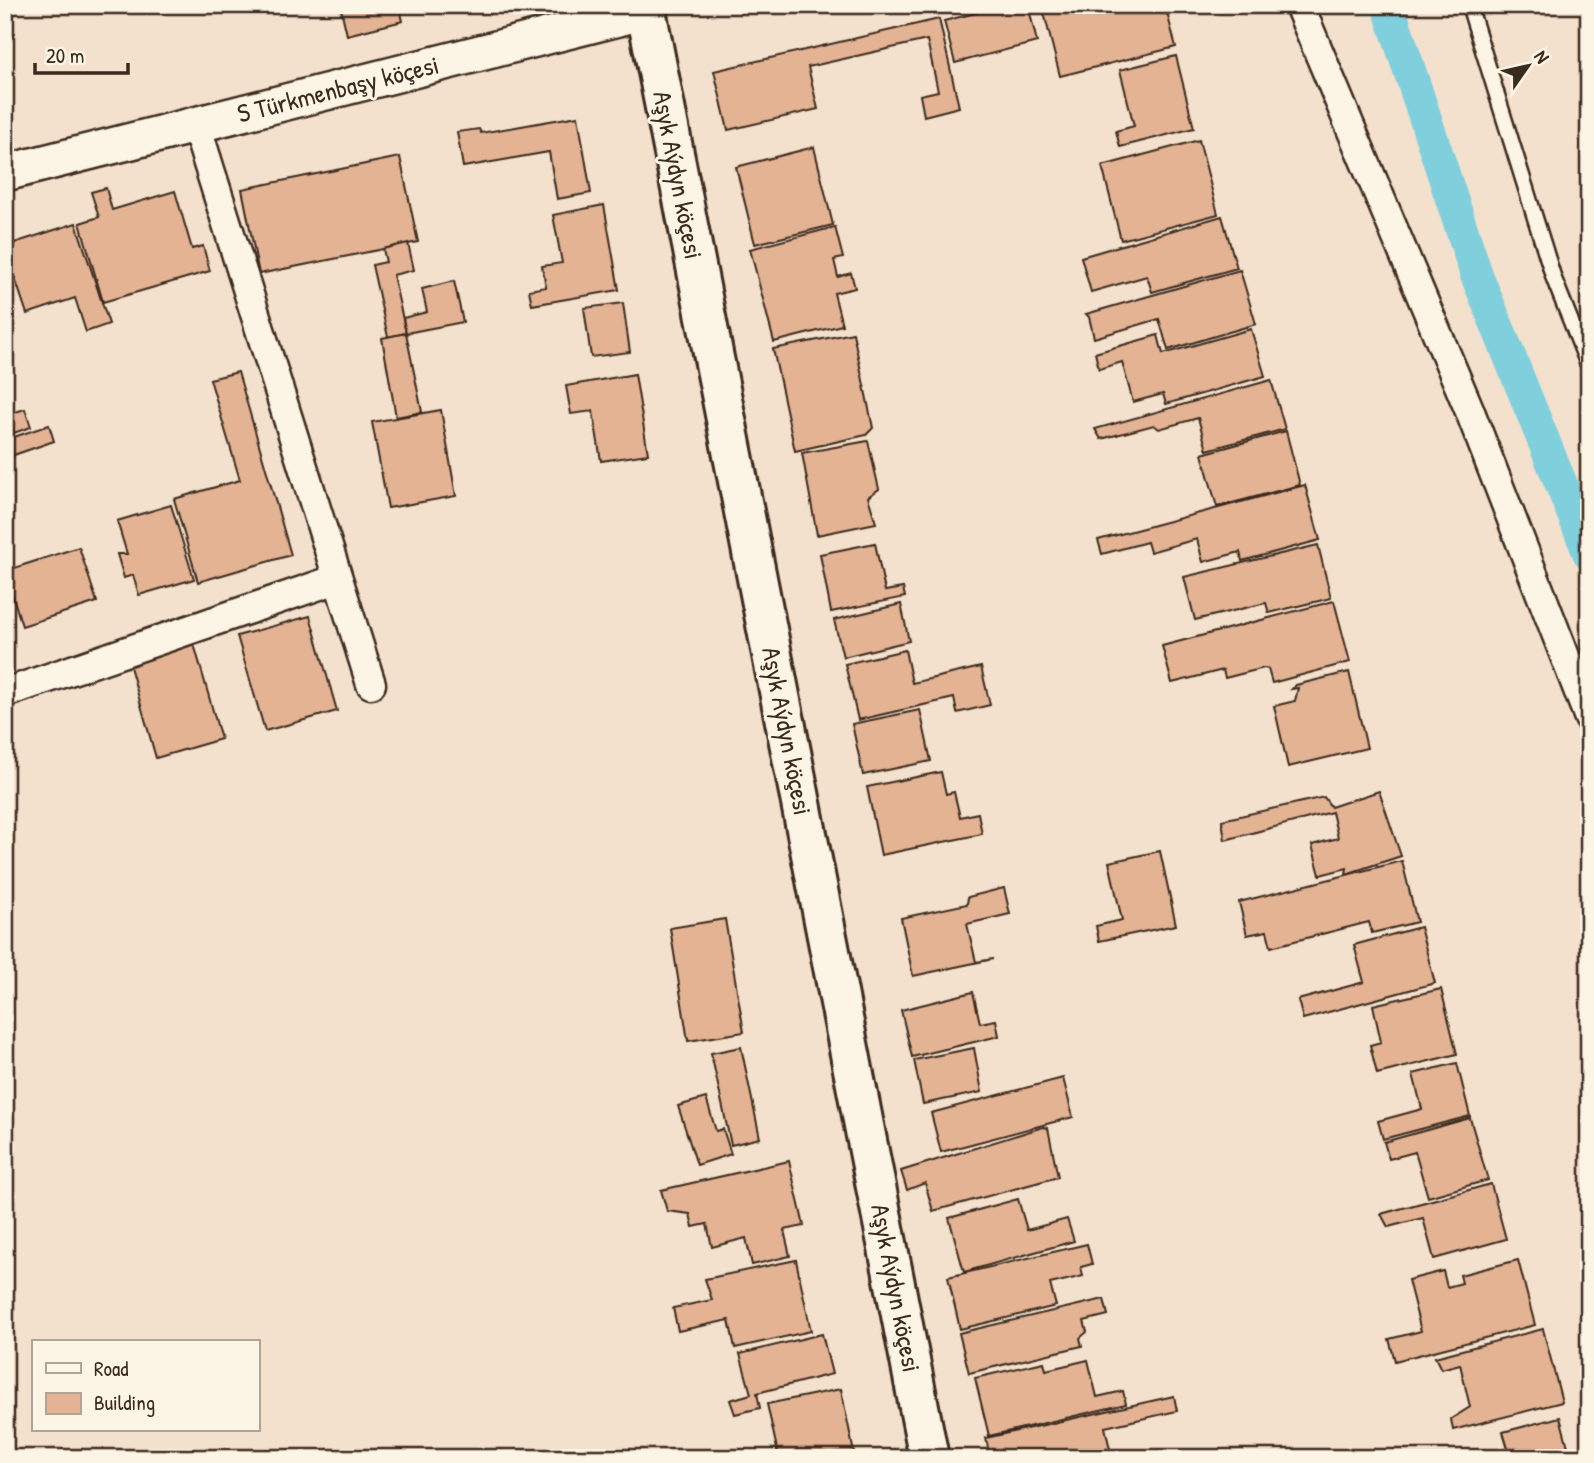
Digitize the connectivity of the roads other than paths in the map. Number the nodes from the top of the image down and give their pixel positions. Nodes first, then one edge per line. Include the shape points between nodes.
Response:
1 (1299, 5) edge
2 (1469, 5) edge
3 (654, 7) edge
4 (197, 125) junction
5 (5, 173) edge
6 (1589, 366) edge
7 (337, 579) junction
8 (372, 684) dead end
9 (5, 693) edge
10 (1589, 718) edge
11 (929, 1458) edge

1 - 10 street via 1469,409
2 - 6 lane via 1553,279
3 - 4 street, S Türkmenbaşy köçesi
3 - 11 main road, Aşyk Aýdyn köçesi
4 - 5 street, S Türkmenbaşy köçesi
4 - 7 street
7 - 8 street
7 - 9 street

